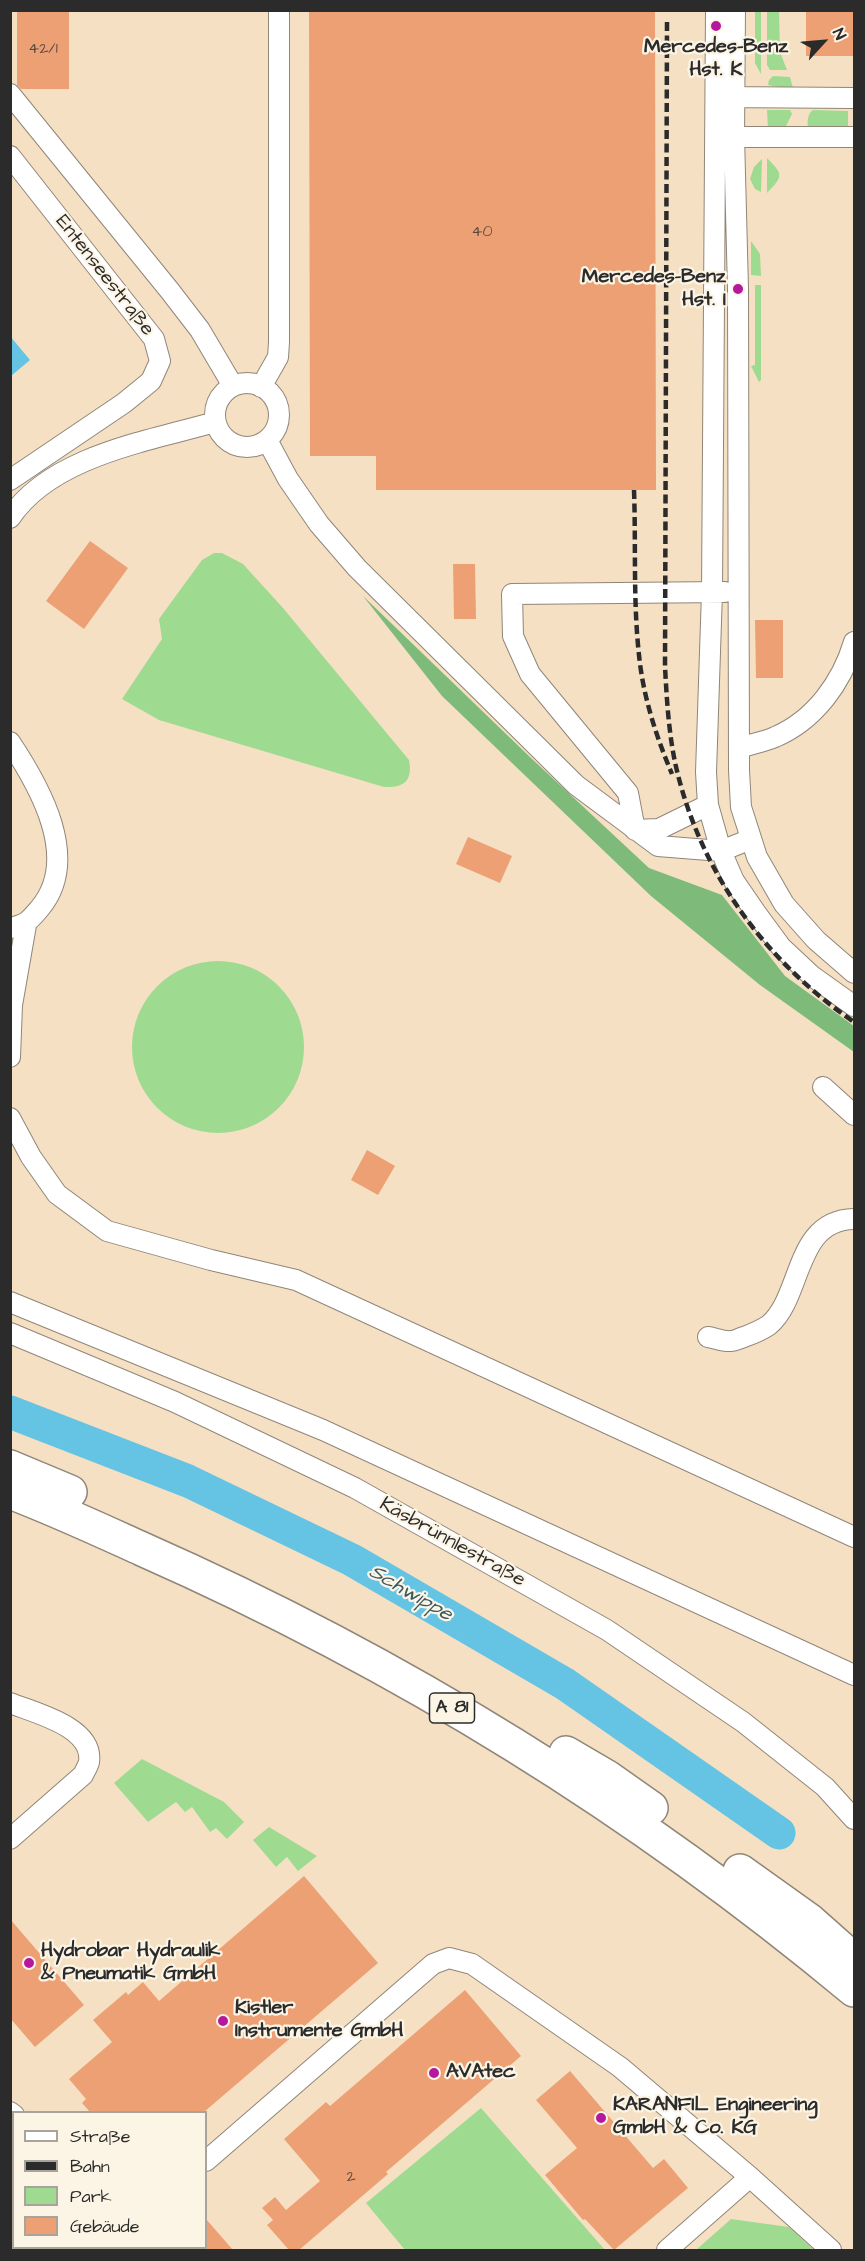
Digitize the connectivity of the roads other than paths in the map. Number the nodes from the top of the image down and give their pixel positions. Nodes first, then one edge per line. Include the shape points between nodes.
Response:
1 (279, 10) edge
2 (716, 10) edge
3 (735, 10) edge
4 (10, 94) edge
5 (725, 97) junction
6 (855, 98) edge
7 (725, 137) junction
8 (855, 137) edge
9 (10, 156) edge
10 (233, 386) junction
11 (261, 387) junction
12 (215, 422) junction
13 (267, 440) junction
14 (10, 480) edge
15 (10, 518) edge
16 (712, 592) junction
17 (739, 593) junction
18 (855, 642) edge
19 (10, 742) edge
20 (739, 748) junction
21 (708, 805) junction
22 (635, 830) junction
23 (751, 839) junction
24 (721, 851) junction
25 (18, 927) edge
26 (855, 973) edge
27 (855, 1006) edge
28 (10, 1057) edge
29 (823, 1088) dead end
30 (855, 1114) edge
31 (10, 1118) edge
32 (855, 1219) edge
33 (10, 1302) edge
34 (10, 1333) edge
35 (708, 1337) dead end
36 (10, 1467) edge
37 (10, 1492) edge
38 (855, 1537) edge
39 (855, 1675) edge
40 (10, 1703) edge
41 (855, 1819) edge
42 (10, 1839) edge
43 (855, 1960) edge
44 (855, 1990) edge
45 (207, 2160) edge
46 (750, 2177) junction
47 (667, 2250) edge
48 (831, 2250) edge

1 - 11 street via 279,342 278,357
2 - 5 street
3 - 5 street
4 - 10 street via 170,291 206,339
5 - 6 street
5 - 7 street
7 - 8 street
7 - 16 street
7 - 17 street via 738,289
9 - 14 street, Entenseestraße via 154,339 160,361 151,381 124,403
10 - 11 street via 252,383
10 - 12 street via 218,401
11 - 13 street via 270,393 278,412 278,423
12 - 13 street via 219,432 236,446 257,446
12 - 15 street via 81,463 28,496
13 - 22 street via 319,524 357,568 576,785
16 - 17 street
16 - 21 street
16 - 22 street via 512,594 513,636 530,674 628,793
17 - 20 street
18 - 20 street via 848,662 816,711 777,736
19 - 25 street via 42,798 56,836 57,873 49,897
20 - 23 street via 741,807
21 - 22 street via 659,829
21 - 24 street
22 - 24 street via 657,846
23 - 24 street
23 - 26 street via 784,904 816,940
24 - 27 street via 734,881 781,947 812,976
25 - 28 street
29 - 30 street
31 - 38 street via 57,1194 106,1231 296,1280
32 - 35 street via 843,1219 818,1234 770,1324 731,1341
33 - 39 street via 323,1430
34 - 41 street, Käsbrünnlestraße via 175,1402 355,1488 607,1630 743,1722 825,1787
36 - 43 highway, A 81 via 255,1578 468,1692 607,1777 810,1921
37 - 44 highway, A 81 via 234,1590 500,1736 701,1869
40 - 42 street via 71,1728 81,1736 89,1762 83,1775
45 - 46 street via 433,1964 449,1958 472,1964 620,2067
46 - 47 street
46 - 48 street

